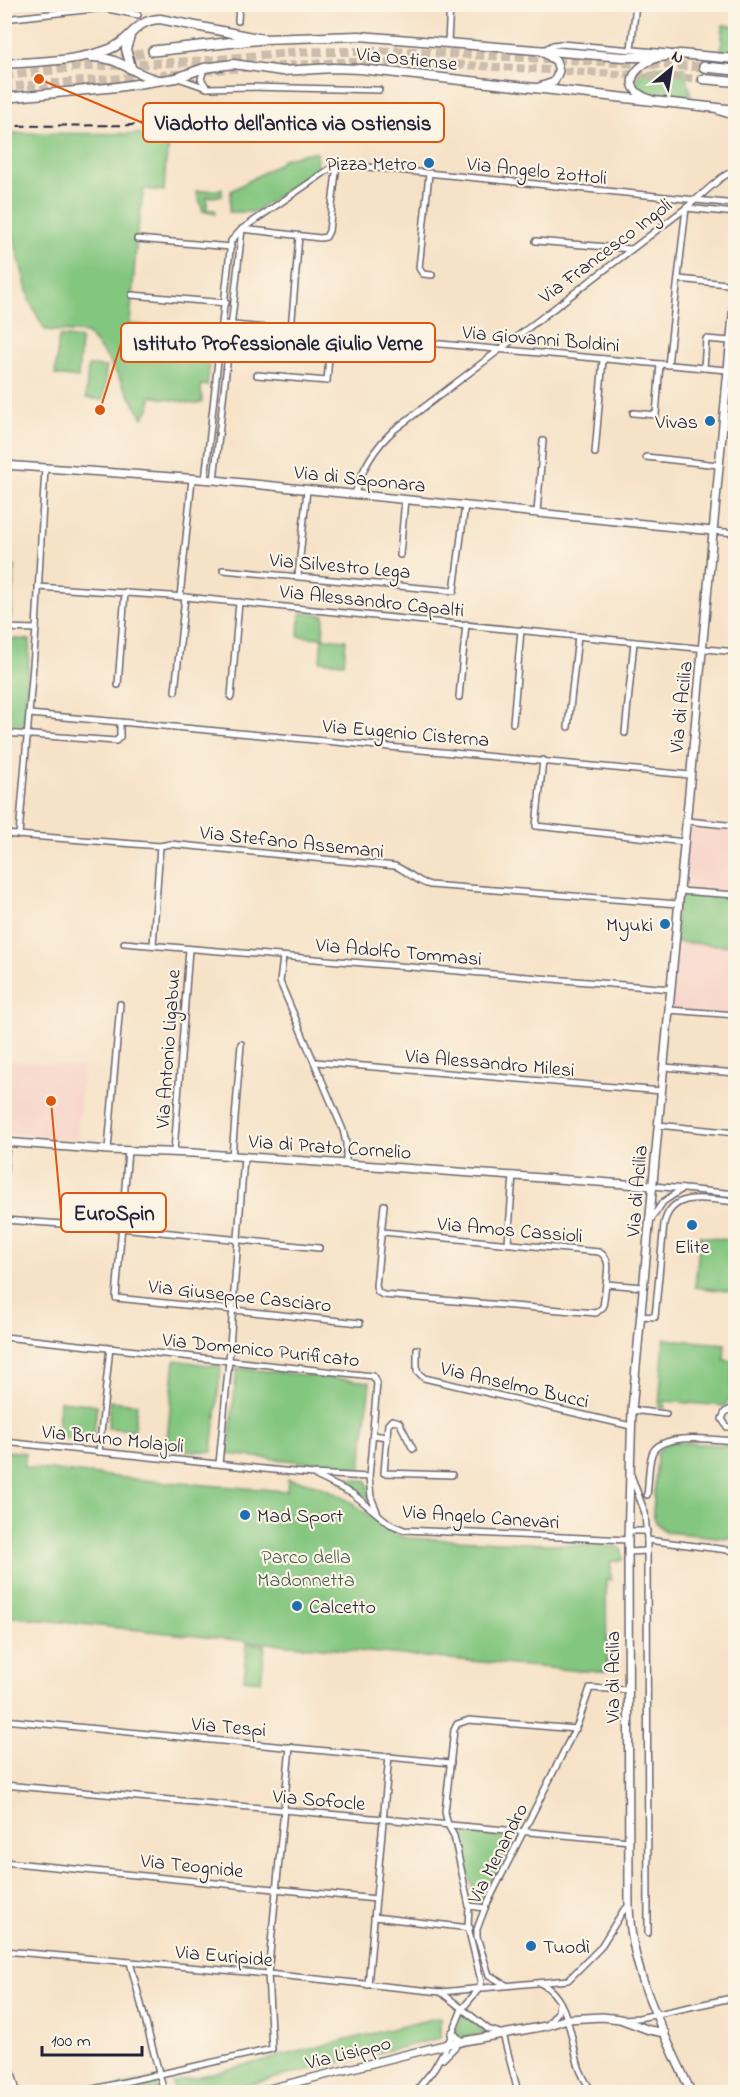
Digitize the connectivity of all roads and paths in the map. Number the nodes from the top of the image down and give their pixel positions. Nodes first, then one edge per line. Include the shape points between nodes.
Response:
1 (239, 4) edge
2 (450, 4) edge
3 (636, 4) edge
4 (103, 6) edge
5 (138, 15) dead end
6 (4, 19) edge
7 (238, 21) dead end
8 (133, 31) junction
9 (263, 39) junction
10 (448, 42) junction
11 (631, 49) junction
12 (153, 51) tunnel mouth
13 (541, 51) junction
14 (680, 54) junction
15 (660, 57) junction
16 (82, 58) junction
17 (735, 59) edge
18 (4, 64) edge
19 (131, 67) junction
20 (704, 67) tunnel mouth
21 (204, 68) junction
22 (735, 70) edge
23 (176, 78) junction
24 (703, 79) tunnel mouth
25 (160, 80) junction
26 (735, 82) edge
27 (525, 87) junction
28 (207, 88) junction
29 (378, 90) dead end
30 (4, 98) edge
31 (661, 102) junction
32 (706, 107) junction
33 (735, 110) edge
34 (735, 116) edge
35 (337, 164) junction
36 (735, 169) edge
37 (429, 174) junction
38 (693, 200) junction
39 (735, 204) edge
40 (686, 208) junction
41 (735, 213) edge
42 (242, 229) junction
43 (299, 236) junction
44 (137, 239) dead end
45 (536, 242) dead end
46 (231, 247) junction
47 (631, 249) junction
48 (432, 275) dead end
49 (679, 279) junction
50 (735, 284) edge
51 (132, 295) dead end
52 (226, 303) junction
53 (223, 324) junction
54 (232, 324) junction
55 (291, 330) junction
56 (331, 333) junction
57 (733, 341) edge
58 (499, 349) junction
59 (603, 359) junction
60 (660, 364) junction
61 (668, 365) junction
62 (704, 368) junction
63 (728, 370) junction
64 (256, 375) dead end
65 (726, 391) junction
66 (735, 392) edge
67 (633, 413) dead end
68 (543, 441) dead end
69 (595, 453) dead end
70 (646, 457) dead end
71 (4, 465) edge
72 (718, 465) junction
73 (45, 468) junction
74 (192, 479) junction
75 (205, 480) junction
76 (213, 480) junction
77 (307, 490) junction
78 (355, 494) junction
79 (405, 499) junction
80 (465, 505) junction
81 (537, 512) junction
82 (712, 531) junction
83 (735, 533) edge
84 (400, 555) dead end
85 (223, 570) dead end
86 (298, 576) junction
87 (38, 587) junction
88 (125, 592) junction
89 (182, 597) junction
90 (239, 602) junction
91 (466, 624) junction
92 (4, 628) edge
93 (36, 630) junction
94 (521, 630) junction
95 (578, 636) junction
96 (634, 642) junction
97 (702, 649) junction
98 (735, 652) edge
99 (118, 685) dead end
100 (175, 691) dead end
101 (231, 697) dead end
102 (459, 697) dead end
103 (29, 714) junction
104 (120, 722) junction
105 (513, 723) dead end
106 (568, 727) dead end
107 (4, 733) edge
108 (625, 733) dead end
109 (27, 735) junction
110 (543, 760) junction
111 (690, 774) junction
112 (687, 821) junction
113 (735, 826) edge
114 (4, 834) edge
115 (19, 835) junction
116 (685, 842) junction
117 (160, 846) junction
118 (680, 891) junction
119 (735, 895) edge
120 (678, 904) junction
121 (124, 943) dead end
122 (153, 945) junction
123 (189, 949) junction
124 (284, 957) junction
125 (671, 989) junction
126 (120, 1004) dead end
127 (669, 1010) junction
128 (735, 1015) edge
129 (241, 1044) dead end
130 (315, 1062) junction
131 (664, 1067) junction
132 (735, 1073) edge
133 (662, 1091) junction
134 (658, 1125) junction
135 (735, 1133) edge
136 (6, 1142) edge
137 (108, 1150) junction
138 (128, 1150) junction
139 (174, 1152) junction
140 (232, 1156) junction
141 (244, 1157) junction
142 (346, 1164) junction
143 (513, 1175) junction
144 (4, 1178) edge
145 (653, 1186) junction
146 (682, 1189) junction
147 (720, 1192) junction
148 (735, 1194) edge
149 (719, 1200) junction
150 (735, 1202) edge
151 (384, 1205) dead end
152 (4, 1220) edge
153 (650, 1221) junction
154 (122, 1228) junction
155 (382, 1232) junction
156 (239, 1239) junction
157 (507, 1243) junction
158 (319, 1248) dead end
159 (606, 1284) junction
160 (644, 1287) junction
161 (233, 1309) junction
162 (641, 1316) junction
163 (360, 1323) dead end
164 (4, 1337) edge
165 (110, 1347) junction
166 (417, 1349) dead end
167 (229, 1360) junction
168 (632, 1410) junction
169 (735, 1411) edge
170 (666, 1414) dead end
171 (631, 1426) junction
172 (735, 1427) edge
173 (373, 1435) junction
174 (387, 1437) junction
175 (735, 1441) edge
176 (4, 1442) edge
177 (413, 1449) dead end
178 (99, 1452) junction
179 (219, 1464) junction
180 (313, 1474) junction
181 (630, 1474) junction
182 (452, 1475) dead end
183 (369, 1477) junction
184 (647, 1496) dead end
185 (378, 1514) junction
186 (628, 1531) junction
187 (646, 1531) junction
188 (628, 1540) junction
189 (647, 1540) junction
190 (646, 1551) junction
191 (735, 1551) edge
192 (628, 1552) junction
193 (628, 1690) junction
194 (4, 1720) edge
195 (576, 1729) junction
196 (290, 1747) junction
197 (389, 1756) junction
198 (451, 1763) junction
199 (4, 1785) edge
200 (284, 1810) junction
201 (383, 1820) junction
202 (448, 1825) junction
203 (525, 1833) junction
204 (630, 1841) junction
205 (4, 1862) edge
206 (275, 1888) junction
207 (376, 1899) junction
208 (469, 1906) junction
209 (629, 1906) junction
210 (485, 1908) junction
211 (374, 1917) junction
212 (468, 1927) junction
213 (477, 1929) junction
214 (648, 1933) dead end
215 (4, 1951) edge
216 (130, 1962) junction
217 (268, 1974) junction
218 (538, 1983) junction
219 (368, 1985) junction
220 (507, 1986) junction
221 (479, 1989) junction
222 (441, 1992) junction
223 (735, 1997) edge
224 (559, 2003) junction
225 (462, 2009) junction
226 (656, 2014) junction
227 (567, 2019) junction
228 (620, 2019) junction
229 (546, 2026) junction
230 (452, 2033) junction
231 (664, 2033) junction
232 (503, 2034) junction
233 (4, 2042) edge
234 (461, 2042) junction
235 (448, 2044) junction
236 (432, 2072) junction
237 (159, 2076) junction
238 (17, 2092) edge
239 (80, 2092) edge
240 (164, 2092) edge
241 (257, 2092) edge
242 (415, 2092) edge
243 (518, 2092) edge
244 (592, 2092) edge
245 (691, 2092) edge

1 - 7 street
2 - 10 street
3 - 11 street
4 - 5 street
4 - 6 street
8 - 9 main road via 146,21 160,19
8 - 16 main road via 116,46
8 - 19 main road via 126,46
9 - 10 main road via 342,36
9 - 12 main road
10 - 13 main road
11 - 13 street via 561,44
11 - 14 street
13 - 15 main road
13 - 27 street via 556,61 558,77 545,86
14 - 15 main road
14 - 17 main road
15 - 31 street via 637,68 633,83 641,95
16 - 18 main road
16 - 19 main road via 104,58
19 - 25 main road
20 - 22 main road
21 - 23 main road, Via Ostiense
21 - 27 main road, Via Ostiense via 233,64 285,71 350,68
21 - 28 street via 201,79
23 - 25 main road, Via Ostiense
23 - 28 street
24 - 26 main road
25 - 30 main road, Via Ostiense
27 - 31 main road, Via Ostiense
28 - 29 street
31 - 32 main road, Via Ostiense
32 - 33 main road, Via Ostiense
32 - 34 street
35 - 37 street, Via Angelo Zottoli
35 - 42 street
35 - 43 street via 328,235
36 - 38 street, Via Francesco Ingoli
37 - 38 street, Via Angelo Zottoli
37 - 48 street via 419,268 423,274
38 - 39 street, Via Angelo Zottoli
38 - 40 street, Via Francesco Ingoli
40 - 41 street
40 - 47 street, Via Francesco Ingoli
40 - 49 street
42 - 43 street
42 - 46 street via 234,236
42 - 54 street
43 - 55 street
44 - 46 street
45 - 47 street
46 - 52 street
47 - 58 street, Via Francesco Ingoli
49 - 50 street
49 - 61 street
50 - 57 street, Via di Acilia
51 - 52 street
52 - 53 street
53 - 54 street, Via Giovanni Boldini
53 - 75 street
54 - 55 street, Via Giovanni Boldini
54 - 76 street
55 - 56 street, Via Giovanni Boldini
56 - 58 street, Via Giovanni Boldini
56 - 64 street via 327,381
57 - 62 street via 706,339
57 - 63 street, Via di Acilia
58 - 59 street, Via Giovanni Boldini
58 - 78 street, Via Francesco Ingoli via 383,441 365,466
59 - 60 street, Via Giovanni Boldini
59 - 69 street
60 - 61 street, Via Giovanni Boldini
60 - 67 street via 656,415
61 - 62 street, Via Giovanni Boldini
62 - 63 street, Via Giovanni Boldini
63 - 65 street, Via di Acilia
65 - 66 street
65 - 72 street, Via di Acilia
68 - 81 street
70 - 72 street
71 - 73 street, Via di Saponara
72 - 82 street, Via di Acilia
73 - 74 street, Via di Saponara
73 - 87 street
74 - 75 street, Via di Saponara
74 - 89 street
75 - 76 street, Via di Saponara
76 - 77 street, Via di Saponara
77 - 78 street, Via di Saponara
77 - 86 street
78 - 79 street, Via di Saponara
79 - 80 street, Via di Saponara
79 - 84 street
80 - 81 street, Via di Saponara
80 - 86 street, Via Silvestro Lega via 454,591
81 - 82 street, Via di Saponara
82 - 83 street
82 - 97 street, Via di Acilia
85 - 86 street, Via Silvestro Lega
87 - 88 street, Via Alessandro Capalti
87 - 93 street
88 - 89 street, Via Alessandro Capalti
88 - 99 street
89 - 90 street, Via Alessandro Capalti
89 - 100 street
90 - 91 street, Via Alessandro Capalti
90 - 101 street
91 - 94 street, Via Alessandro Capalti
91 - 102 street
92 - 93 street
93 - 103 street
94 - 95 street, Via Alessandro Capalti
94 - 105 street
95 - 96 street, Via Alessandro Capalti
95 - 106 street
96 - 97 street, Via Alessandro Capalti
96 - 108 street
97 - 98 street, Via Alessandro Capalti
97 - 111 street, Via di Acilia
103 - 104 street, Via Eugenio Cisterna
103 - 109 street
104 - 109 street via 120,737 116,741
104 - 110 street, Via Eugenio Cisterna
107 - 109 street
109 - 115 street
110 - 111 street, Via Eugenio Cisterna
110 - 116 street via 536,826
111 - 112 street, Via di Acilia
112 - 113 street
112 - 116 street, Via di Acilia
114 - 115 street, Via Stefano Assemani
115 - 117 street, Via Stefano Assemani
116 - 118 street, Via di Acilia
117 - 120 street, Via Stefano Assemani via 170,843 395,866 430,885
117 - 122 street
118 - 119 street
118 - 120 street, Via di Acilia
120 - 125 street, Via di Acilia
121 - 122 street, Via Adolfo Tommasi
122 - 123 street, Via Adolfo Tommasi
123 - 124 street, Via Adolfo Tommasi
123 - 139 street, Via Antonio Ligabue
124 - 125 street, Via Adolfo Tommasi
124 - 130 street via 280,982
125 - 127 street, Via di Acilia
126 - 137 street
127 - 128 street
127 - 131 street, Via di Acilia
129 - 140 street
130 - 133 street, Via Alessandro Milesi
130 - 142 street via 344,1131
131 - 132 street
131 - 133 street, Via di Acilia
133 - 134 street, Via di Acilia
134 - 135 street
134 - 145 street, Via di Acilia
136 - 137 street, Via di Prato Cornelio
136 - 144 street
137 - 138 street, Via di Prato Cornelio
138 - 139 street, Via di Prato Cornelio
138 - 154 street
139 - 140 street, Via di Prato Cornelio
140 - 141 street, Via di Prato Cornelio
141 - 142 street, Via di Prato Cornelio
141 - 156 street
142 - 143 street, Via di Prato Cornelio
143 - 145 street, Via di Prato Cornelio
143 - 157 street
145 - 146 street
145 - 153 street, Via di Acilia
146 - 147 street
146 - 153 street via 663,1202
147 - 148 street
147 - 149 street
149 - 150 street
149 - 162 street via 688,1198 666,1216 655,1317
151 - 155 street
152 - 154 street
153 - 160 street, Via di Acilia
154 - 156 street
154 - 161 street, Via Giuseppe Casciaro via 116,1298
155 - 157 street, Via Amos Cassioli
155 - 159 street via 376,1288 383,1294 596,1313 603,1307
156 - 158 street
156 - 161 street
157 - 159 street, Via Amos Cassioli via 601,1253 608,1262
159 - 160 street
160 - 162 street, Via di Acilia
161 - 163 street, Via Giuseppe Casciaro
161 - 167 street
162 - 168 street, Via di Acilia
164 - 165 street, Via Domenico Purificato
165 - 167 street, Via Domenico Purificato
165 - 178 street
166 - 171 street, Via Anselmo Bucci via 417,1371 424,1378
167 - 173 street, Via Domenico Purificato via 375,1377
167 - 179 street
168 - 170 street
168 - 171 street, Via di Acilia
169 - 172 street via 725,1412 722,1419 727,1427
171 - 181 street, Via di Acilia
173 - 174 street
173 - 183 street, Via Domenico Purificato
174 - 177 street via 388,1424 392,1420 399,1422
174 - 182 street via 384,1473
175 - 184 street via 673,1439 660,1444 653,1452
176 - 178 street, Via Bruno Molajoli
178 - 179 street, Via Bruno Molajoli
179 - 180 street, Via Angelo Canevari
180 - 183 street, Via Angelo Canevari
180 - 185 street, Via Angelo Canevari via 353,1494
181 - 186 street, Via di Acilia
181 - 187 street via 645,1513
183 - 185 street, Via Domenico Purificato
185 - 188 street, Via Angelo Canevari via 395,1527 413,1531
186 - 187 street
186 - 188 street, Via di Acilia
187 - 189 street
188 - 192 street, Via di Acilia
189 - 190 street
189 - 191 street
190 - 192 street
190 - 214 street
192 - 193 street, Via di Acilia
193 - 195 street, Via Menandro via 590,1688
193 - 204 street, Via di Acilia
194 - 196 street, Via Tespi
195 - 198 street via 462,1721 454,1730
195 - 203 street, Via Menandro
196 - 197 street, Via Tespi
196 - 200 street
197 - 198 street, Via Tespi
197 - 201 street
198 - 202 street via 445,1812
199 - 200 street, Via Sofocle
200 - 201 street, Via Sofocle
200 - 206 street
201 - 202 street, Via Sofocle
201 - 207 street
202 - 203 street, Via Sofocle
202 - 208 street via 454,1836
203 - 204 street, Via Sofocle
203 - 210 street, Via Menandro
204 - 209 street, Via di Acilia
205 - 206 street, Via Teognide
206 - 207 street, Via Teognide
206 - 217 street
207 - 211 street
208 - 210 street
208 - 212 street
209 - 218 street via 600,1948 573,1977
209 - 226 street, Via di Acilia via 637,1966
210 - 213 street, Via Menandro
211 - 212 street
211 - 219 street
212 - 213 street
212 - 221 street via 480,1971
213 - 220 street, Via Menandro via 489,1975
215 - 216 street, Via Euripide
216 - 217 street, Via Euripide
216 - 237 street
217 - 219 street, Via Euripide
217 - 237 street via 272,2049
218 - 220 street
218 - 224 street via 552,1990
219 - 222 street, Via Euripide
220 - 221 street, Via Euripide
221 - 222 street, Via Euripide
221 - 225 street
222 - 225 street
223 - 226 street
224 - 227 street
224 - 229 street via 558,2013
225 - 230 street
225 - 232 street via 488,2029
226 - 228 street
226 - 231 street, Via di Acilia
227 - 228 street, Via Lisippo
227 - 229 street, Via Lisippo
227 - 244 street via 579,2067
228 - 231 street, Via Lisippo
229 - 232 street, Via Lisippo
230 - 234 street
230 - 235 street
231 - 245 street, Via di Acilia
232 - 234 street, Via Lisippo
232 - 243 street
233 - 238 street
234 - 235 street, Via Lisippo
234 - 236 street
235 - 236 street
235 - 241 street, Via Lisippo
236 - 242 street
237 - 239 street
237 - 240 street

